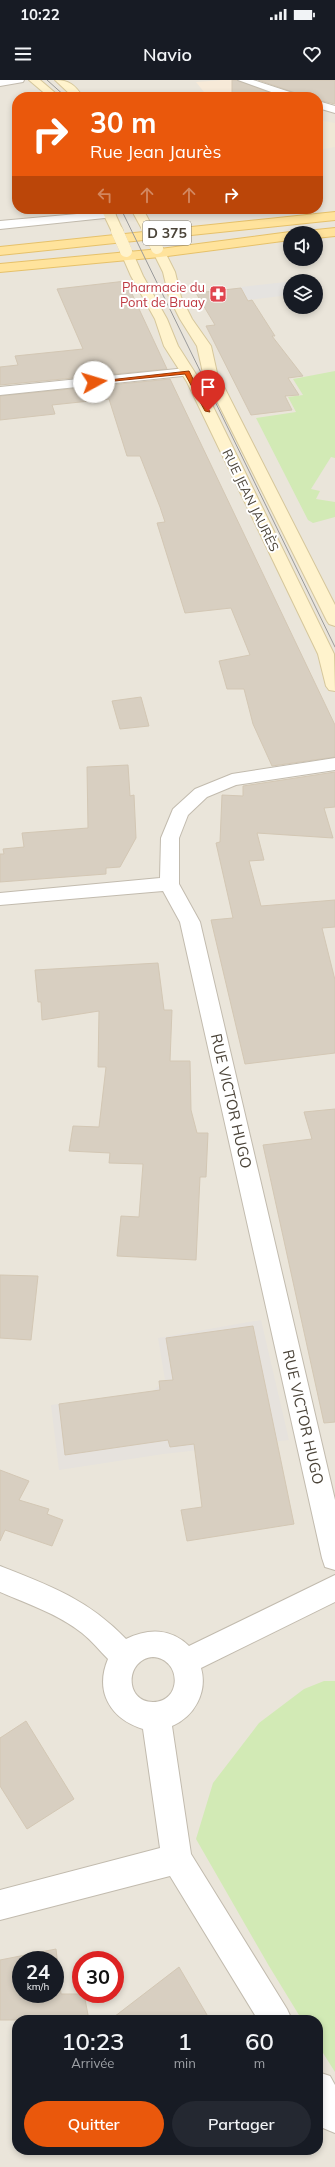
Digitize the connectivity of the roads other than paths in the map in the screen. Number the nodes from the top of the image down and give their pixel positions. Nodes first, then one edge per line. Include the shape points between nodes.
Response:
1 (19, 80) edge
2 (34, 80) edge
3 (60, 80) edge
4 (243, 80) edge
5 (0, 83) edge
6 (49, 92) edge
7 (75, 92) edge
8 (280, 92) edge
9 (323, 106) edge
10 (335, 110) edge
11 (335, 206) edge
12 (323, 207) edge
13 (91, 214) edge
14 (109, 214) edge
15 (140, 214) edge
16 (264, 214) edge
17 (335, 216) edge
18 (0, 225) edge
19 (146, 227) junction
20 (117, 230) junction
21 (335, 232) edge
22 (323, 233) edge
23 (283, 237) edge
24 (0, 241) edge
25 (0, 251) edge
26 (158, 251) junction
27 (127, 254) junction
28 (0, 268) edge
29 (187, 372) junction
30 (0, 391) edge
31 (335, 621) edge
32 (335, 686) edge
33 (335, 764) edge
34 (169, 884) junction
35 (0, 899) edge
36 (335, 1558) edge
37 (0, 1579) edge
38 (335, 1588) edge
39 (125, 1657) junction
40 (185, 1662) junction
41 (156, 1716) junction
42 (177, 1859) junction
43 (0, 1904) edge
44 (273, 2015) edge
45 (323, 2096) edge
46 (335, 2116) edge

1 - 5 street
2 - 6 main road
3 - 7 main road
4 - 8 street
9 - 10 street
11 - 12 main road
13 - 18 street
14 - 20 main road, RUE JEAN JAURÈS
15 - 19 main road, RUE JEAN JAURÈS
16 - 19 main road
17 - 25 main road, D 375
19 - 20 main road
19 - 26 main road, RUE JEAN JAURÈS, bridge
20 - 24 main road
20 - 27 main road, RUE JEAN JAURÈS, bridge
21 - 22 main road
23 - 26 main road
26 - 27 main road
26 - 31 main road, RUE JEAN JAURÈS via 186,320 204,346 210,372
27 - 28 main road
27 - 29 main road, RUE JEAN JAURÈS via 151,298 171,346
29 - 30 street
29 - 32 main road, RUE JEAN JAURÈS via 198,389 326,654
33 - 34 street via 237,779 201,793 180,813 172,829
34 - 35 street
34 - 36 street, RUE VICTOR HUGO via 190,922
37 - 39 street via 76,1614 92,1625
38 - 40 street
39 - 40 street via 145,1645 157,1645 173,1650
39 - 41 street via 116,1679 117,1691 123,1702 132,1710 143,1715
40 - 41 street via 190,1686 186,1697 168,1714
41 - 42 street
42 - 43 street
42 - 44 street
45 - 46 street

